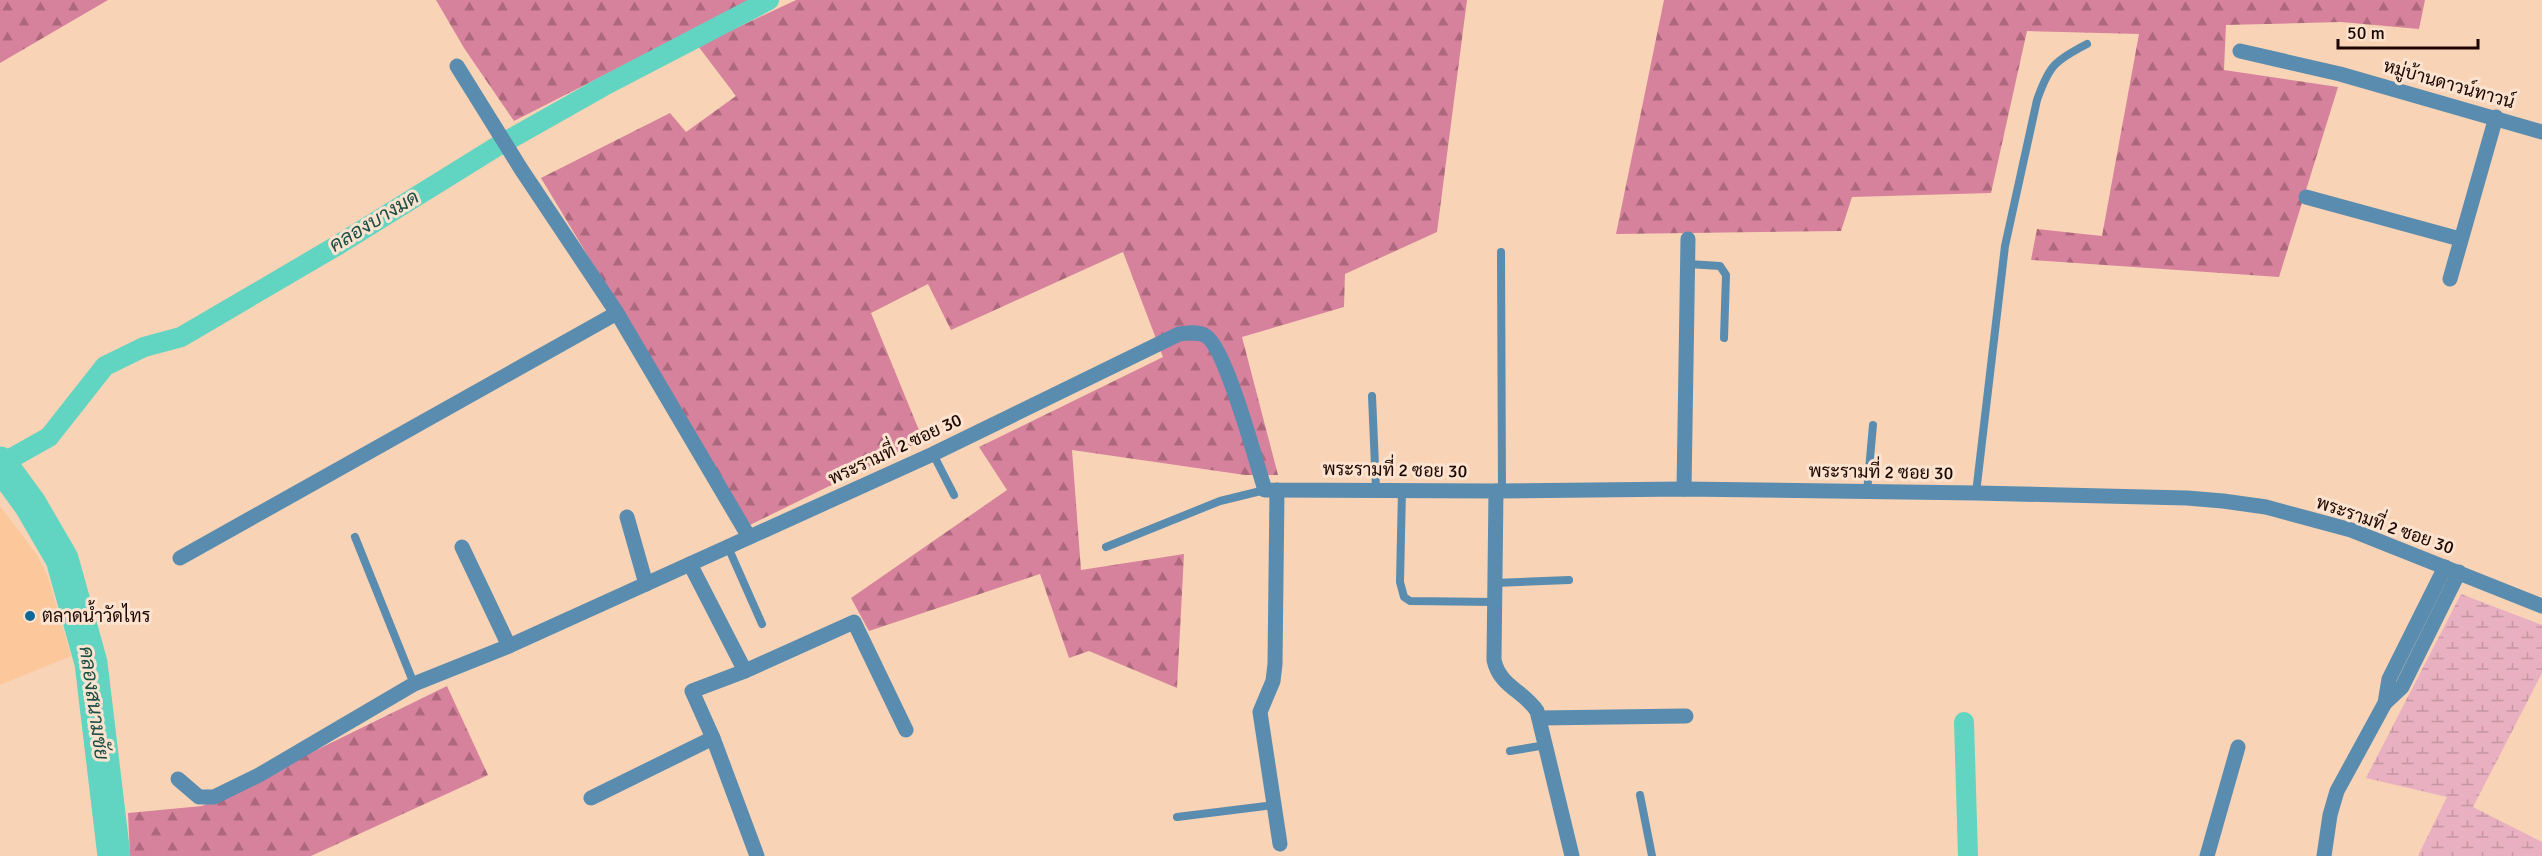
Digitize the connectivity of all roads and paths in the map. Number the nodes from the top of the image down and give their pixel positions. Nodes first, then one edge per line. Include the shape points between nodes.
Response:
1 (2087, 44) dead end
2 (2240, 51) dead end
3 (457, 66) dead end
4 (2496, 117) junction
5 (2542, 132) edge
6 (2306, 197) dead end
7 (1688, 239) dead end
8 (2460, 239) junction
9 (1502, 252) dead end
10 (1688, 264) junction
11 (2450, 279) dead end
12 (617, 313) junction
13 (1724, 338) dead end
14 (1372, 396) dead end
15 (1873, 425) dead end
16 (933, 454) junction
17 (1376, 489) junction
18 (1402, 489) junction
19 (1684, 489) junction
20 (1271, 490) junction
21 (1499, 491) junction
22 (1867, 492) junction
23 (1976, 493) junction
24 (954, 495) dead end
25 (627, 517) dead end
26 (356, 537) dead end
27 (749, 537) junction
28 (462, 547) dead end
29 (728, 547) junction
30 (1106, 547) dead end
31 (180, 558) dead end
32 (690, 564) junction
33 (2452, 569) junction
34 (1569, 580) dead end
35 (1495, 583) junction
36 (646, 584) junction
37 (1495, 602) junction
38 (2542, 606) edge
39 (762, 624) dead end
40 (509, 646) junction
41 (745, 671) junction
42 (414, 684) junction
43 (1686, 716) dead end
44 (1539, 718) junction
45 (906, 730) dead end
46 (713, 738) junction
47 (1546, 745) junction
48 (2238, 747) dead end
49 (1510, 751) dead end
50 (178, 779) dead end
51 (1640, 795) dead end
52 (591, 798) dead end
53 (1274, 805) junction
54 (1177, 817) dead end
55 (1280, 844) dead end
56 (758, 856) edge
57 (1572, 856) edge
58 (1652, 856) edge
59 (2207, 856) edge
60 (2324, 856) edge

1 - 23 lane via 2054,64 2037,100 2005,246
2 - 4 street, หมู่บ้านดาวน์ทาวน์
3 - 12 street
4 - 5 street, หมู่บ้านดาวน์ทาวน์
4 - 8 street
6 - 8 street
7 - 10 street
8 - 11 street
9 - 21 lane
10 - 13 lane via 1720,266 1726,275
10 - 19 street
12 - 27 street
12 - 31 street
14 - 17 lane
15 - 22 lane
16 - 20 street, พระรามที่ 2 ซอย 30 via 1179,334 1194,333 1206,336 1216,345
16 - 24 lane
16 - 27 street, พระรามที่ 2 ซอย 30
17 - 18 street, พระรามที่ 2 ซอย 30
17 - 20 street, พระรามที่ 2 ซอย 30
18 - 21 street, พระรามที่ 2 ซอย 30
18 - 37 lane via 1400,582 1404,597 1410,601
19 - 21 street, พระรามที่ 2 ซอย 30
19 - 22 street, พระรามที่ 2 ซอย 30
20 - 30 lane via 1220,501
20 - 53 street via 1275,664 1273,681 1260,712
21 - 35 street
22 - 23 street, พระรามที่ 2 ซอย 30
23 - 33 street, พระรามที่ 2 ซอย 30 via 2187,498 2266,507 2351,530
25 - 36 street
26 - 42 lane
27 - 29 street, พระรามที่ 2 ซอย 30
28 - 40 street
29 - 32 street, พระรามที่ 2 ซอย 30
29 - 39 lane
32 - 36 street, พระรามที่ 2 ซอย 30
32 - 41 street
33 - 38 street, พระรามที่ 2 ซอย 30
33 - 60 street via 2402,687 2385,703 2337,790
34 - 35 lane
35 - 37 street
36 - 40 street, พระรามที่ 2 ซอย 30
37 - 44 street via 1497,672 1530,700
40 - 42 street, พระรามที่ 2 ซอย 30
41 - 45 street via 854,622
41 - 46 street via 692,691
42 - 50 street, พระรามที่ 2 ซอย 30 via 214,797 199,797
43 - 44 street
44 - 47 street
46 - 52 street
46 - 56 street
47 - 49 lane
47 - 57 street
48 - 59 street
51 - 58 lane
53 - 54 lane
53 - 55 street

